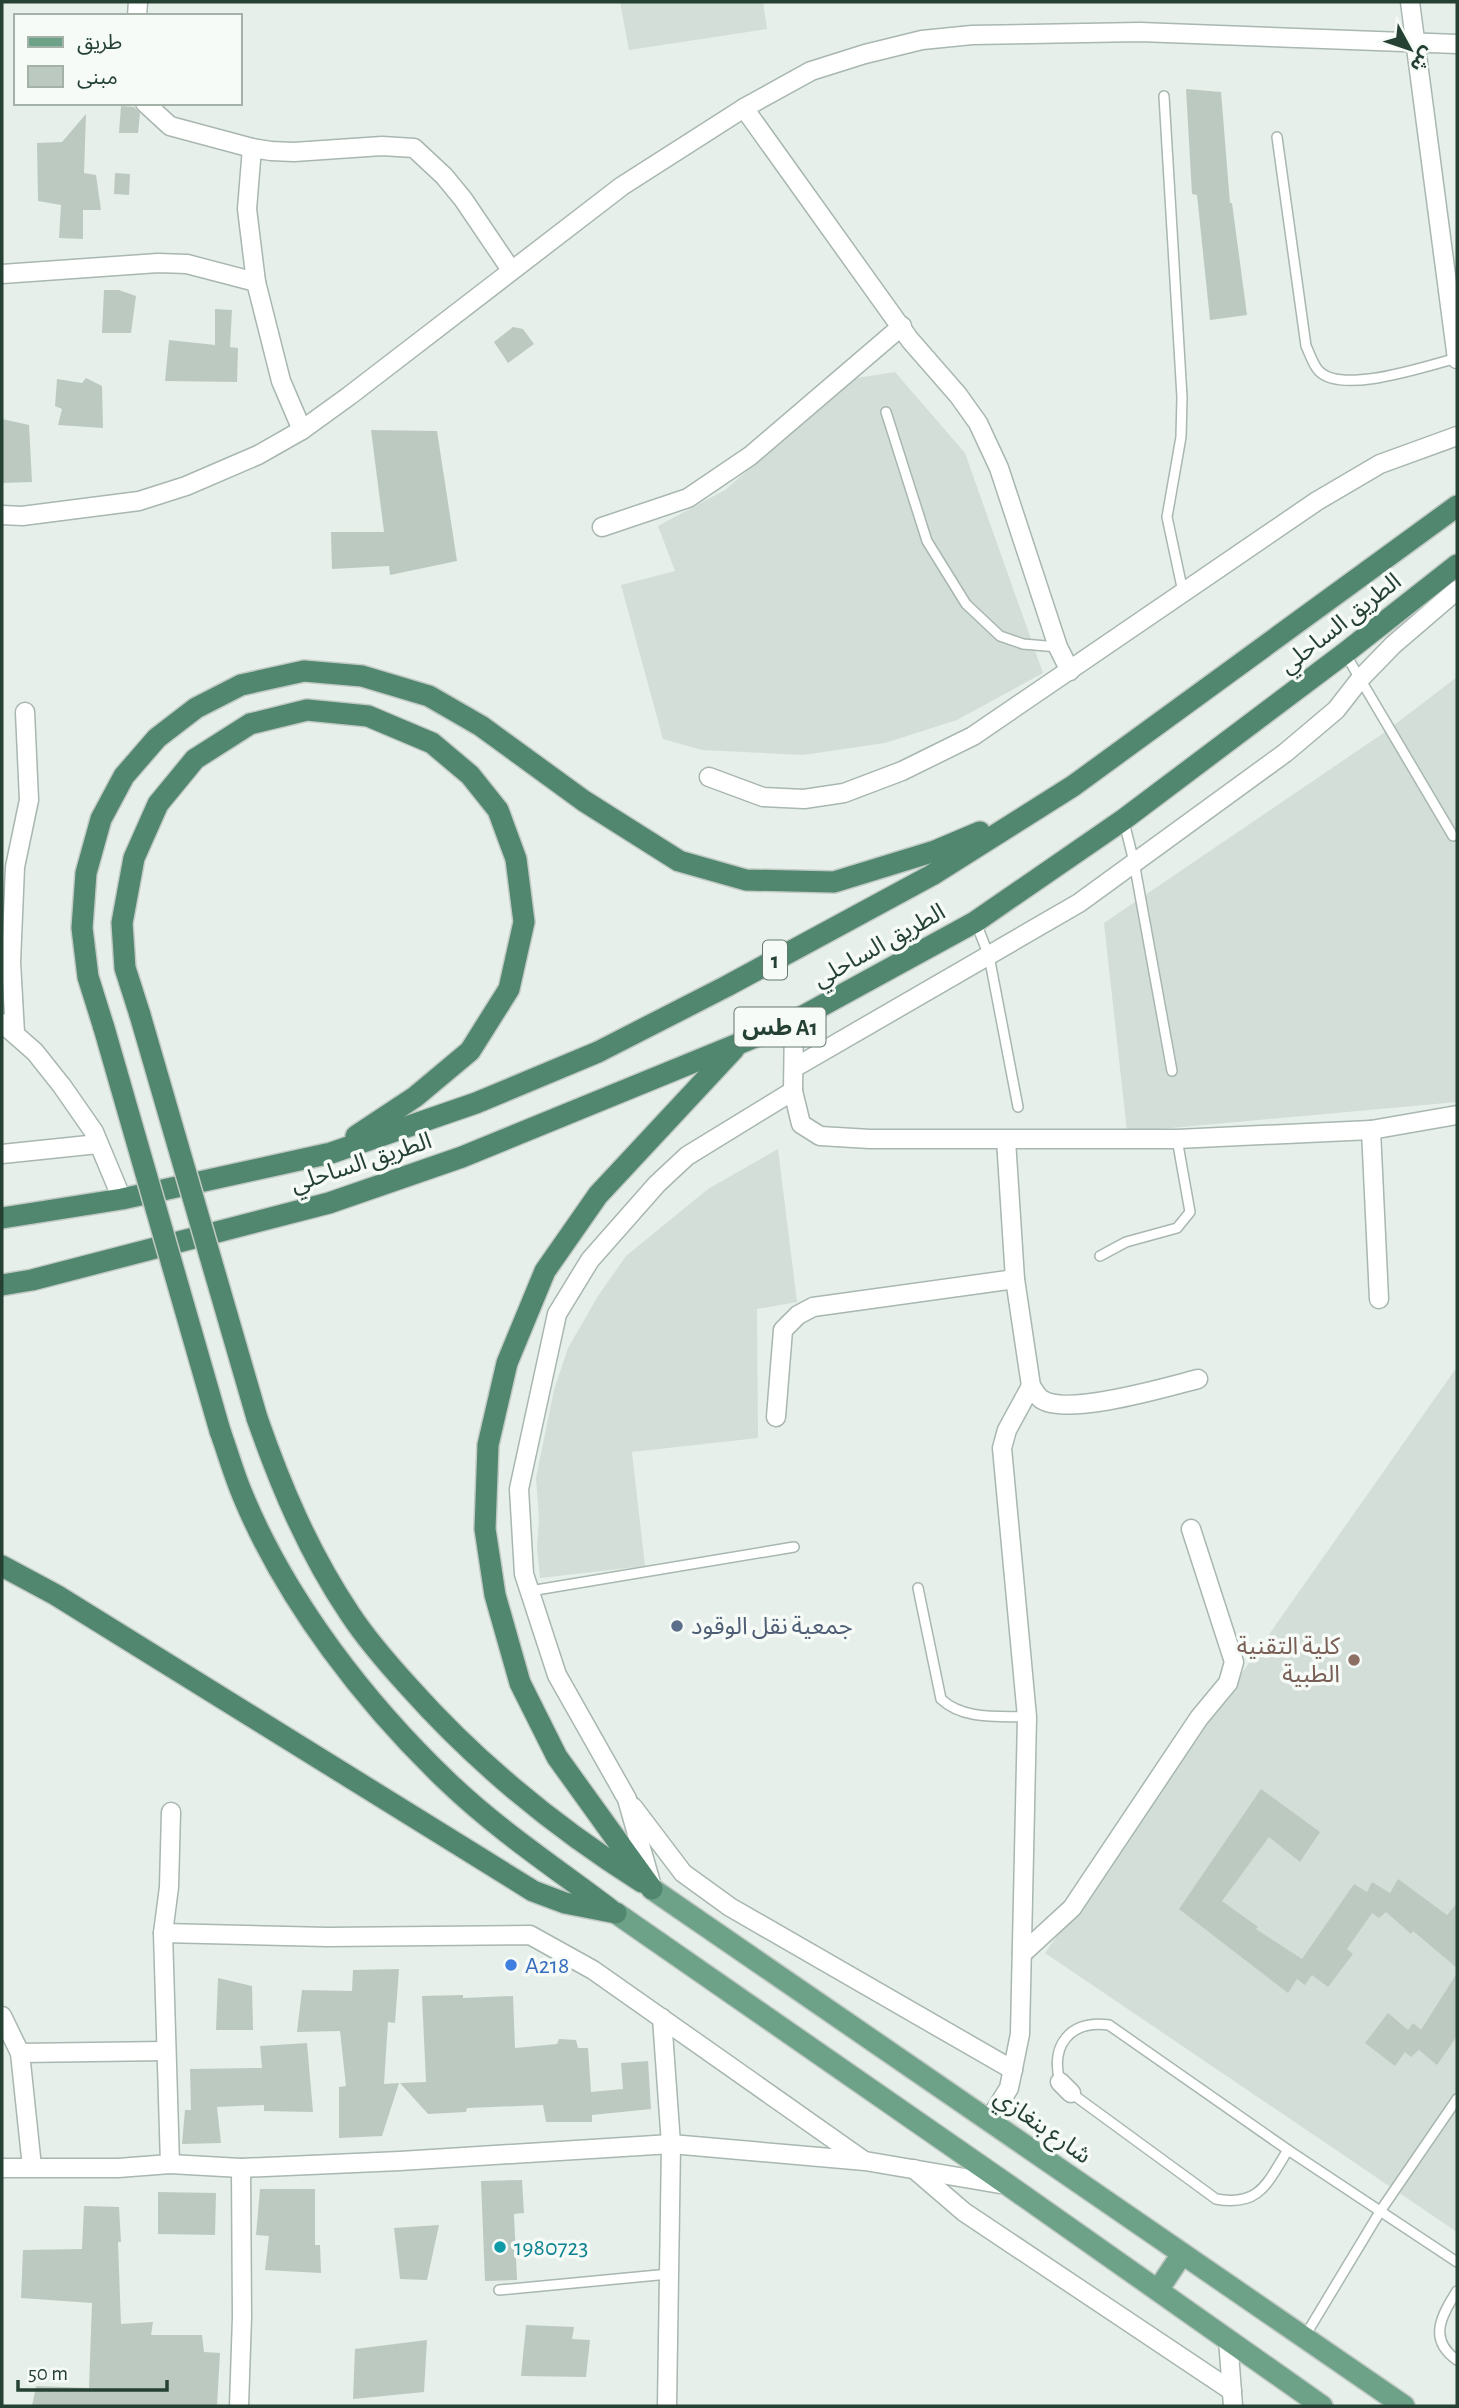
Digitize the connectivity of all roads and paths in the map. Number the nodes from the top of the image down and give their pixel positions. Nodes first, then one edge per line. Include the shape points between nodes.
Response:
1 (1410, 2) edge
2 (1416, 41) junction
3 (1457, 44) edge
4 (1164, 96) dead end
5 (147, 105) edge
6 (744, 108) junction
7 (1278, 137) dead end
8 (252, 148) junction
9 (511, 270) junction
10 (2, 274) edge
11 (256, 282) junction
12 (902, 327) junction
13 (1457, 359) edge
14 (886, 411) dead end
15 (302, 430) junction
16 (1457, 436) edge
17 (1457, 506) edge
18 (2, 515) edge
19 (602, 527) dead end
20 (1457, 565) edge
21 (1457, 590) edge
22 (1183, 592) junction
23 (1058, 648) junction
24 (1345, 653) junction
25 (1070, 671) junction
26 (1361, 678) junction
27 (25, 712) dead end
28 (709, 777) dead end
29 (1073, 786) junction
30 (1123, 820) junction
31 (1453, 836) dead end
32 (1134, 862) junction
33 (975, 922) junction
34 (989, 956) junction
35 (794, 1021) junction
36 (8, 1028) edge
37 (738, 1045) junction
38 (793, 1068) junction
39 (1172, 1070) dead end
40 (793, 1091) junction
41 (1018, 1107) dead end
42 (1457, 1115) edge
43 (1371, 1130) junction
44 (1177, 1139) junction
45 (1006, 1140) junction
46 (98, 1144) junction
47 (331, 1153) junction
48 (2, 1154) edge
49 (122, 1199) junction
50 (2, 1218) edge
51 (1100, 1255) dead end
52 (1014, 1279) junction
53 (2, 1285) edge
54 (1379, 1299) dead end
55 (1198, 1379) dead end
56 (1031, 1385) junction
57 (776, 1418) dead end
58 (1191, 1529) dead end
59 (793, 1548) dead end
60 (2, 1566) edge
61 (918, 1588) dead end
62 (530, 1591) junction
63 (1027, 1717) junction
64 (627, 1799) junction
65 (171, 1812) dead end
66 (652, 1889) junction
67 (616, 1913) junction
68 (163, 1933) junction
69 (1022, 1954) junction
70 (662, 2018) junction
71 (3, 2024) edge
72 (166, 2050) junction
73 (20, 2053) junction
74 (1013, 2070) junction
75 (1457, 2099) edge
76 (989, 2120) junction
77 (671, 2144) junction
78 (1288, 2150) junction
79 (865, 2161) junction
80 (170, 2164) junction
81 (33, 2167) junction
82 (2, 2168) edge
83 (240, 2168) junction
84 (914, 2169) junction
85 (1008, 2185) junction
86 (1381, 2210) junction
87 (1182, 2253) junction
88 (1457, 2262) edge
89 (669, 2274) junction
90 (499, 2290) dead end
91 (1158, 2290) junction
92 (1457, 2291) edge
93 (1304, 2337) junction
94 (1228, 2339) junction
95 (1457, 2360) edge
96 (1233, 2399) edge
97 (239, 2406) edge
98 (667, 2406) edge
99 (1322, 2406) edge
100 (1404, 2406) edge

1 - 2 street
2 - 3 street
2 - 6 street via 1140,32 972,35 922,40 811,71
2 - 13 street
4 - 22 lane via 1182,397 1181,437 1167,517
5 - 8 street via 170,126
6 - 9 street via 622,186
6 - 12 street
7 - 13 lane via 1306,346 1317,370 1331,379 1358,382
8 - 9 street via 271,152 382,145 414,148 463,199
8 - 11 street via 247,209
9 - 15 street
10 - 11 street via 158,263 187,264
11 - 15 street via 281,381
12 - 19 street via 750,456 688,498
12 - 23 street via 987,439
14 - 23 lane via 927,541 966,604 1000,636
15 - 18 street via 258,455 139,501
16 - 22 street via 1380,464
17 - 29 highway, الطريق الساحلي / 1
20 - 24 highway, الطريق الساحلي / طس A1
21 - 26 street
22 - 25 street
23 - 25 street
24 - 26 lane
24 - 30 highway, الطريق الساحلي / طس A1
25 - 28 street via 973,736 844,793 804,799 763,797
26 - 31 lane
26 - 32 street via 1336,710 1285,754
27 - 36 street via 29,800 15,867
29 - 47 highway, الطريق الساحلي / 1 via 932,874 598,1052 476,1103
29 - 67 highway, bridge via 935,851 834,882 746,880 678,862 481,726 429,696 362,676 304,671 242,685 197,708 157,738 124,776 101,819 86,873 82,928 88,977 220,1431 244,1497 281,1572 330,1648 388,1721 450,1784
30 - 32 lane
30 - 33 highway, الطريق الساحلي / طس A1
32 - 34 street via 1079,903
32 - 39 lane
33 - 34 lane
33 - 35 highway, الطريق الساحلي / طس A1
34 - 38 street
34 - 41 lane
35 - 37 highway, الطريق الساحلي / طس A1
35 - 38 street
36 - 46 street via 62,1086
37 - 53 highway, الطريق الساحلي / طس A1 via 462,1157 328,1203
37 - 66 highway via 598,1195 545,1271 508,1363 488,1445 485,1529 495,1595 520,1682 557,1757
38 - 40 street
40 - 45 street via 801,1124 820,1136
40 - 62 street via 687,1156 657,1184 590,1260 557,1314 519,1489 524,1574
42 - 43 street
43 - 44 street
43 - 54 street
44 - 45 street
44 - 51 lane via 1190,1212 1177,1228 1126,1242
45 - 52 street
46 - 48 street
46 - 49 street
47 - 49 highway, الطريق الساحلي / 1
47 - 66 highway, bridge via 415,1097 470,1051 509,989 524,922 516,859 498,810 470,775 432,743 368,716 307,710 250,724 195,759 158,804 134,858 122,923 125,968 257,1418 284,1492 320,1566 351,1616 442,1723 513,1789 591,1850
49 - 50 highway, الطريق الساحلي / 1
52 - 56 street
52 - 57 street via 813,1307 798,1315 783,1330
55 - 56 street via 1128,1397 1063,1405 1041,1399
56 - 63 street via 1002,1448
58 - 69 street via 1234,1662 1228,1683 1199,1718 1072,1908
59 - 62 lane
60 - 67 highway via 533,1891
61 - 63 lane via 941,1699 962,1713
62 - 64 street via 557,1675
63 - 69 street
64 - 66 street
64 - 74 street via 684,1872 730,1907
65 - 68 street
66 - 76 main road, شارع بنغازي
67 - 85 main road
68 - 70 street via 530,1935 593,1970
68 - 72 street
69 - 74 street via 1020,2034
70 - 77 street
70 - 79 street
71 - 73 street
72 - 73 street
72 - 80 street
73 - 81 street
74 - 76 street via 1009,2088
75 - 86 lane
76 - 87 main road, شارع بنغازي
77 - 79 street
77 - 83 street
77 - 89 street
78 - 78 lane via 1109,2025 1082,2026 1061,2044 1057,2070 1065,2088 1216,2199 1234,2203 1252,2199
78 - 86 lane
79 - 84 street
80 - 81 street
80 - 83 street
81 - 82 street
83 - 97 street
84 - 85 street
84 - 96 street via 964,2212
85 - 91 main road
86 - 88 lane
86 - 93 lane
87 - 91 main road
87 - 93 main road, شارع بنغازي
89 - 90 lane
89 - 98 street
91 - 94 main road
92 - 95 lane via 1441,2317 1439,2332 1447,2353
93 - 100 main road, شارع بنغازي
94 - 96 street
94 - 99 main road

